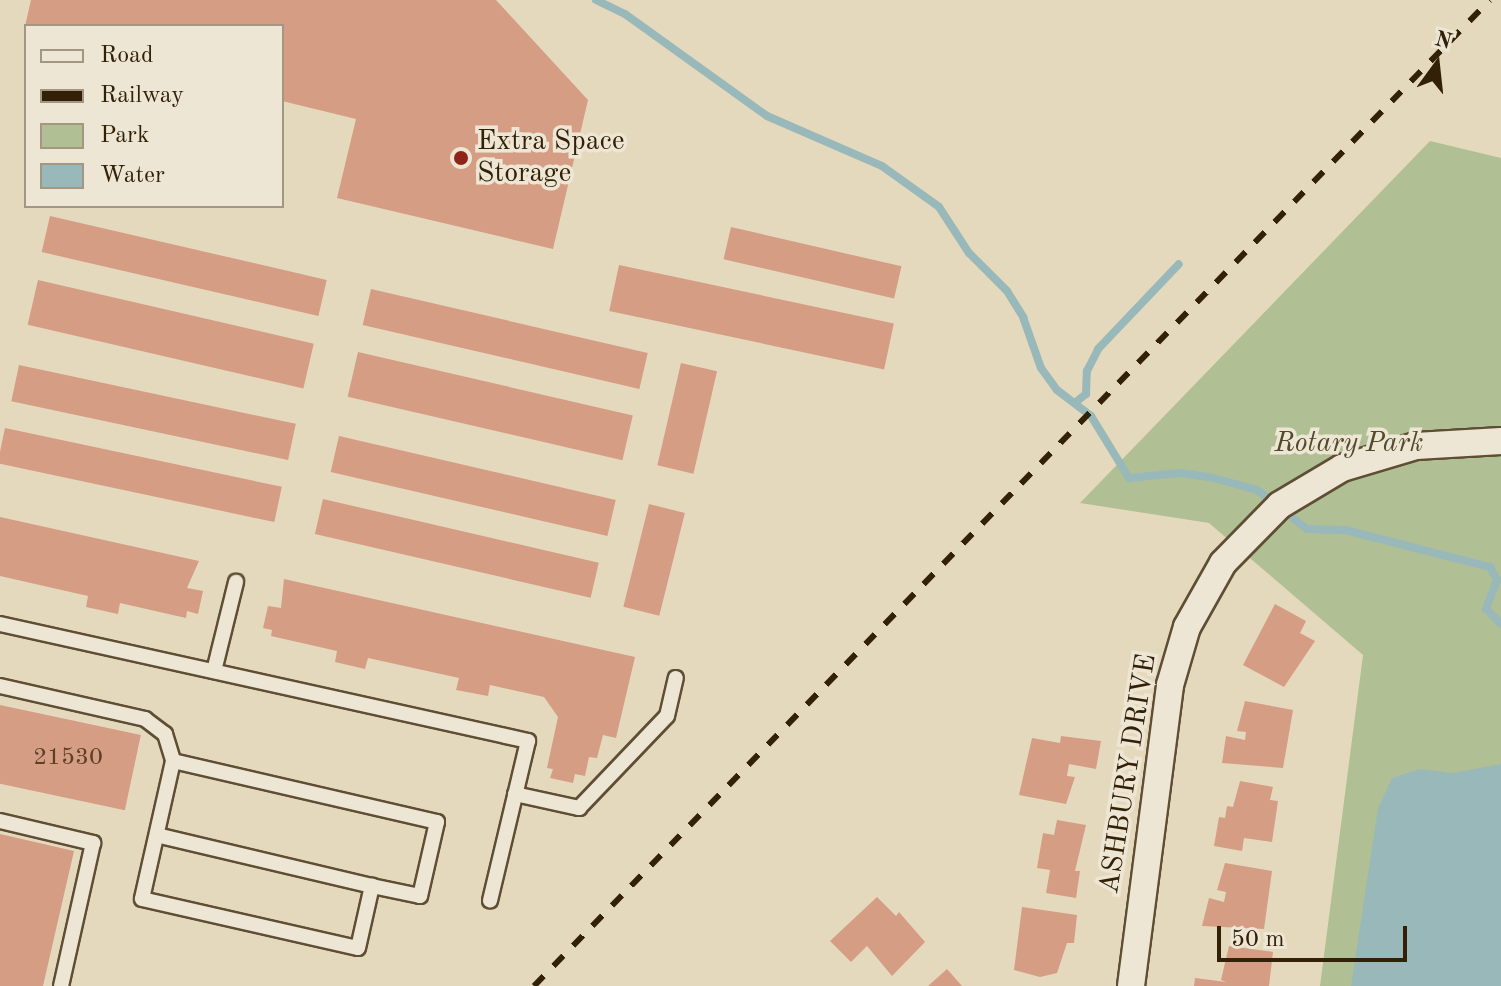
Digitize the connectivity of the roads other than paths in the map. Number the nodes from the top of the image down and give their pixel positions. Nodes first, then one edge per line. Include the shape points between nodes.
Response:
1 (1501, 441) edge
2 (236, 582) dead end
3 (0, 624) edge
4 (214, 671) junction
5 (676, 678) dead end
6 (0, 686) edge
7 (173, 761) junction
8 (515, 794) junction
9 (0, 821) edge
10 (157, 835) junction
11 (372, 886) junction
12 (490, 901) dead end
13 (61, 986) edge
14 (1131, 986) edge

1 - 14 street, ASHBURY DRIVE via 1468,440 1380,455 1293,495 1268,515 1211,581 1177,657
2 - 4 lane
3 - 4 lane
4 - 8 lane via 528,741
5 - 8 lane via 667,716 579,808
6 - 7 lane via 154,723 165,734
7 - 10 lane
7 - 11 lane via 437,822 420,896
8 - 12 lane
9 - 13 lane via 93,843
10 - 11 lane
10 - 11 lane via 142,899 358,948

